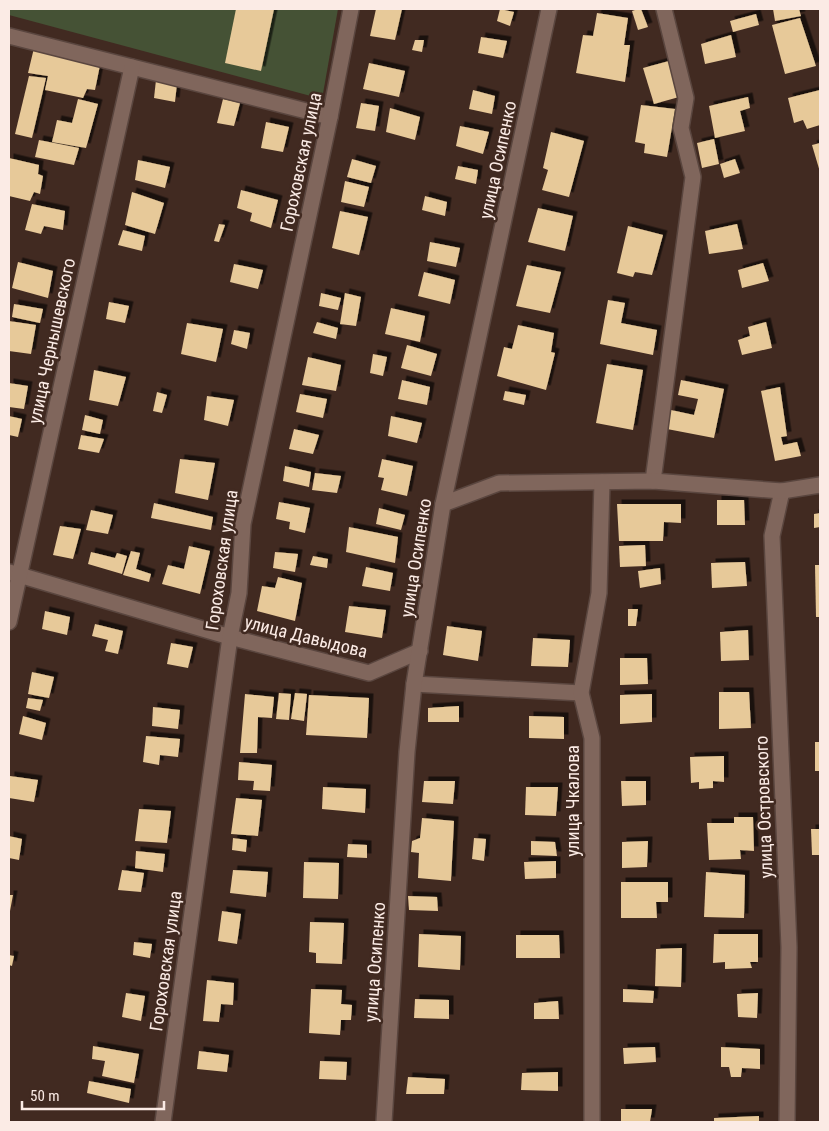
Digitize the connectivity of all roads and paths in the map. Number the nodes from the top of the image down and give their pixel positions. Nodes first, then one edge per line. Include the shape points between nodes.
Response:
1 (351, 9) edge
2 (549, 9) edge
3 (664, 9) edge
4 (9, 36) edge
5 (132, 67) junction
6 (330, 118) junction
7 (653, 481) junction
8 (602, 482) junction
9 (820, 485) edge
10 (782, 491) junction
11 (443, 504) junction
12 (14, 574) edge
13 (9, 622) edge
14 (230, 637) junction
15 (420, 651) junction
16 (414, 684) junction
17 (581, 693) junction
18 (163, 1122) edge
19 (384, 1122) edge
20 (592, 1122) edge
21 (787, 1122) edge

1 - 6 street, Гороховская улица
2 - 11 street, улица Осипенко
3 - 7 street via 686,98 681,128 693,177
4 - 5 street
5 - 6 street
5 - 12 street, улица Чернышевского
6 - 14 street, Гороховская улица via 243,524 239,593
7 - 8 street
7 - 10 street
8 - 11 street via 499,483
8 - 17 street, улица Чкалова via 599,593
9 - 10 street
10 - 21 street, улица Островского via 772,536 789,947
11 - 15 street, улица Осипенко
12 - 13 street, улица Чернышевского
12 - 14 street, улица Давыдова
14 - 15 street, улица Давыдова via 369,673
14 - 18 street, Гороховская улица
15 - 16 street, улица Осипенко
16 - 17 street
16 - 19 street, улица Осипенко
17 - 20 street, улица Чкалова via 592,738

